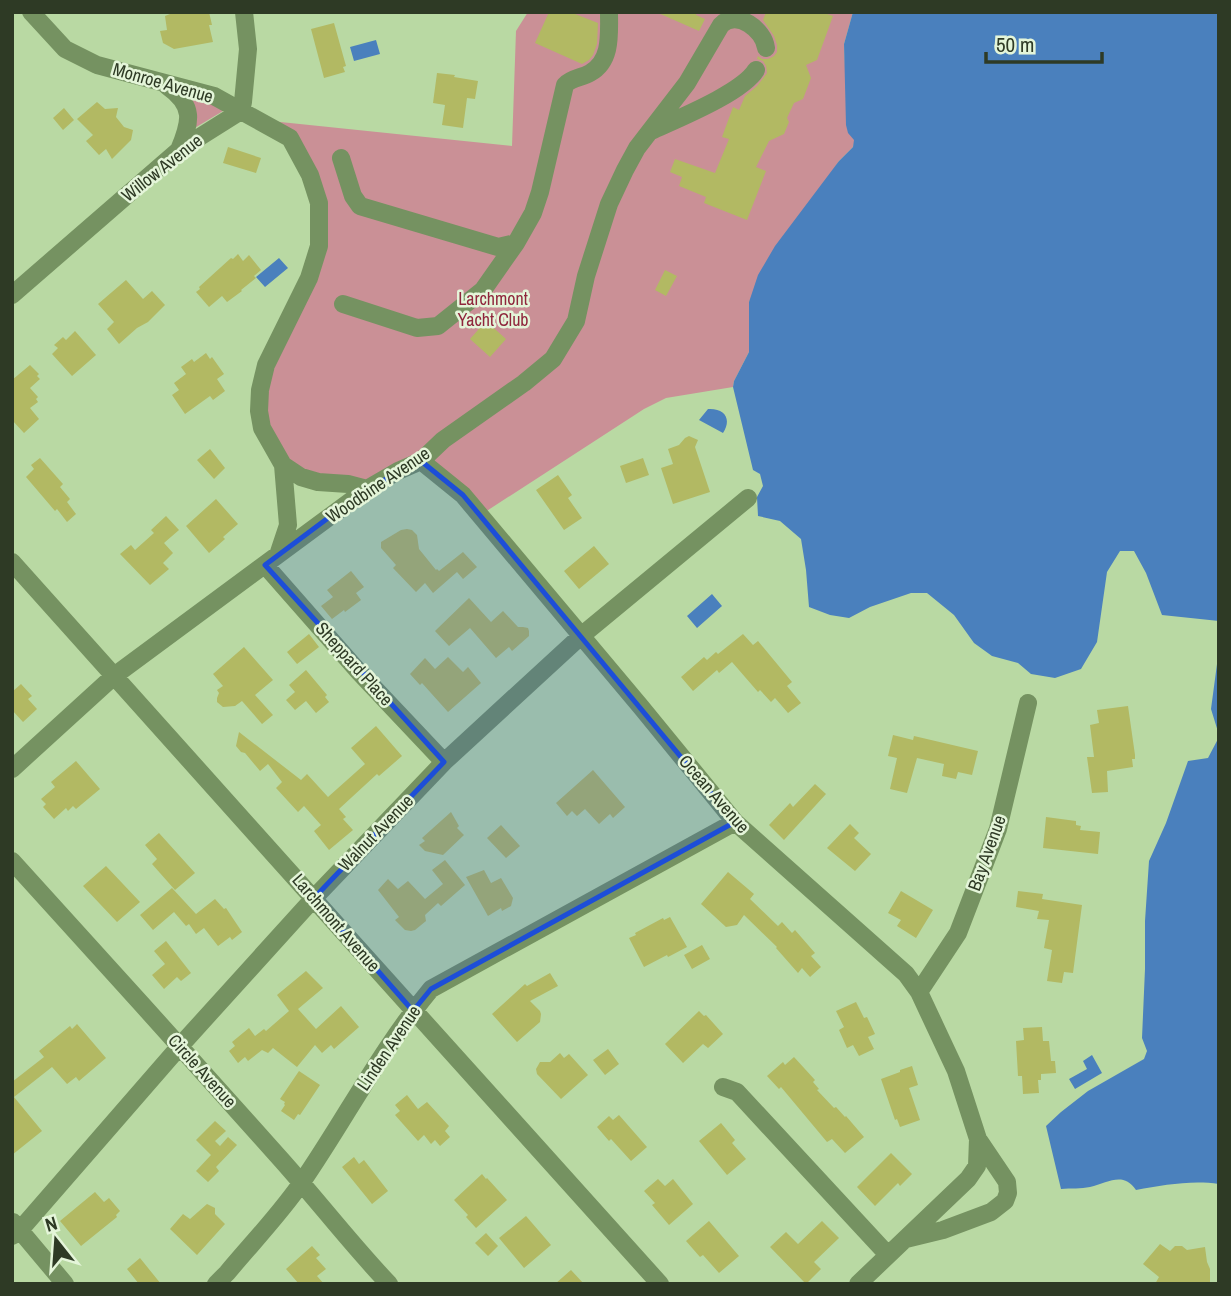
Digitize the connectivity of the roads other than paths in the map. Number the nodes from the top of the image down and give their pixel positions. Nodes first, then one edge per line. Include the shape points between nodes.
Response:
1 (31, 12) edge
2 (244, 12) edge
3 (609, 12) edge
4 (766, 48) dead end
5 (756, 70) dead end
6 (161, 82) junction
7 (241, 111) junction
8 (648, 132) junction
9 (178, 150) junction
10 (341, 158) dead end
11 (516, 243) junction
12 (12, 295) edge
13 (343, 304) dead end
14 (421, 461) junction
15 (283, 465) junction
16 (368, 489) junction
17 (748, 498) dead end
18 (271, 560) junction
19 (12, 562) edge
20 (581, 636) junction
21 (114, 676) junction
22 (1028, 703) dead end
23 (444, 762) junction
24 (12, 769) edge
25 (735, 822) junction
26 (12, 861) edge
27 (314, 898) junction
28 (919, 992) junction
29 (413, 1011) junction
30 (180, 1046) junction
31 (723, 1087) dead end
32 (978, 1139) junction
33 (302, 1183) junction
34 (15, 1229) edge
35 (906, 1239) junction
36 (888, 1255) junction
37 (65, 1284) edge
38 (216, 1284) edge
39 (389, 1284) edge
40 (660, 1284) edge
41 (858, 1284) edge

1 - 6 street, Monroe Avenue via 79,57
2 - 7 street via 248,49
3 - 11 street via 607,54 599,67 565,85 541,192
4 - 8 street, Woodbine Avenue via 765,38 757,31 741,20 727,19 687,83
5 - 8 street via 732,91
6 - 7 street, Monroe Avenue via 214,96
6 - 9 street via 179,95 187,108 187,130
7 - 9 street, Willow Avenue
7 - 15 street, Monroe Avenue via 290,138 319,203 319,246 309,278 266,365 260,390 262,428
8 - 14 street, Woodbine Avenue via 609,204 576,321 553,359
9 - 12 street, Willow Avenue
10 - 11 street via 360,206 498,247
11 - 13 street via 483,290 438,326 417,328
14 - 16 street, Woodbine Avenue
14 - 20 street, Ocean Avenue via 463,495
15 - 16 street via 318,482
15 - 18 street, Monroe Avenue via 288,525
16 - 18 street, Woodbine Avenue
17 - 20 street, Walnut Avenue
18 - 21 street, Woodbine Avenue
18 - 23 street, Sheppard Place via 359,671
19 - 21 street, Larchmont Avenue
20 - 23 street, Walnut Avenue
20 - 25 street, Ocean Avenue
21 - 24 street, Woodbine Avenue
21 - 27 street, Larchmont Avenue
22 - 28 street, Bay Avenue via 998,830 958,933
23 - 27 street, Walnut Avenue
25 - 28 street, Ocean Avenue via 900,968
25 - 29 street, Linden Avenue via 431,989
26 - 30 street, Circle Avenue
27 - 29 street, Larchmont Avenue
27 - 30 street, Walnut Avenue
28 - 32 street, Ocean Avenue via 956,1071
29 - 33 street, Linden Avenue
29 - 40 street, Larchmont Avenue
30 - 33 street, Circle Avenue
30 - 34 street, Walnut Avenue
31 - 36 street via 737,1092
32 - 35 street via 977,1166 968,1179
32 - 35 street via 1007,1182 1004,1201 991,1212
33 - 38 street, Linden Avenue
33 - 39 street, Circle Avenue
34 - 37 street
35 - 36 street
36 - 41 street

